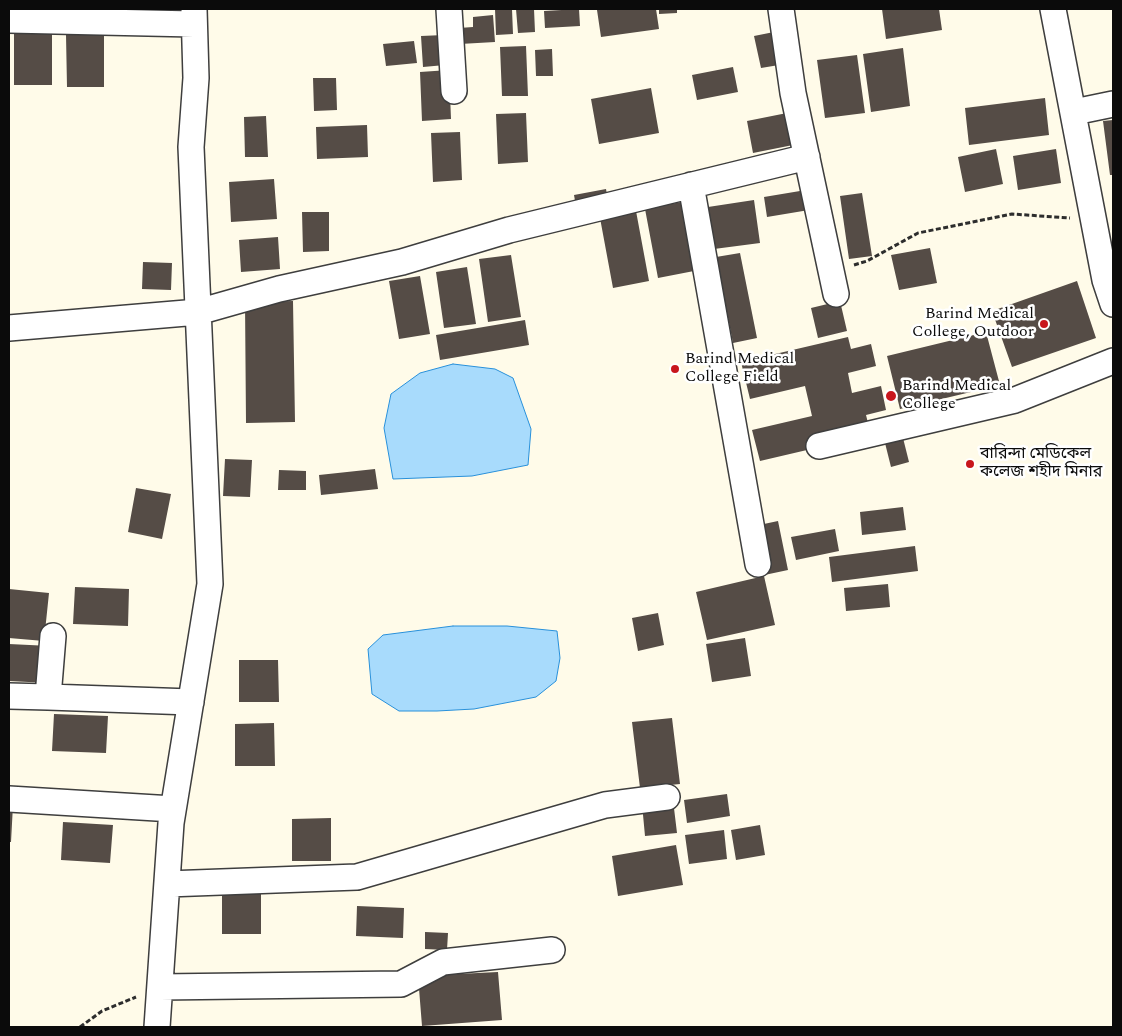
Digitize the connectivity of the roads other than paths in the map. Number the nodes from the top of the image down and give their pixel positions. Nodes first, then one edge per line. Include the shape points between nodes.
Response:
1 (449, 9) edge
2 (781, 9) edge
3 (1054, 9) edge
4 (194, 17) edge
5 (9, 20) edge
6 (454, 91) dead end
7 (1113, 104) edge
8 (1084, 110) dead end
9 (807, 157) junction
10 (691, 185) junction
11 (1109, 279) edge
12 (836, 294) dead end
13 (1113, 304) edge
14 (198, 312) junction
15 (9, 328) edge
16 (1113, 361) edge
17 (819, 446) dead end
18 (758, 564) dead end
19 (53, 636) dead end
20 (9, 696) edge
21 (48, 697) junction
22 (191, 702) junction
23 (667, 797) dead end
24 (9, 799) edge
25 (173, 809) junction
26 (167, 884) junction
27 (552, 950) dead end
28 (160, 987) junction
29 (157, 1027) edge

1 - 6 street
2 - 9 street via 793,93
3 - 11 street
4 - 5 street
4 - 14 street via 196,78 191,147
7 - 8 street
9 - 10 street
9 - 12 street
10 - 14 street
10 - 18 street
11 - 13 street
14 - 15 street
14 - 22 street via 210,584
16 - 17 street via 1015,400
19 - 21 street
20 - 21 street
21 - 22 street
22 - 25 street
23 - 26 street via 605,805 357,876
24 - 25 street
25 - 26 street
26 - 28 street
27 - 28 street via 443,962 401,984
28 - 29 street

